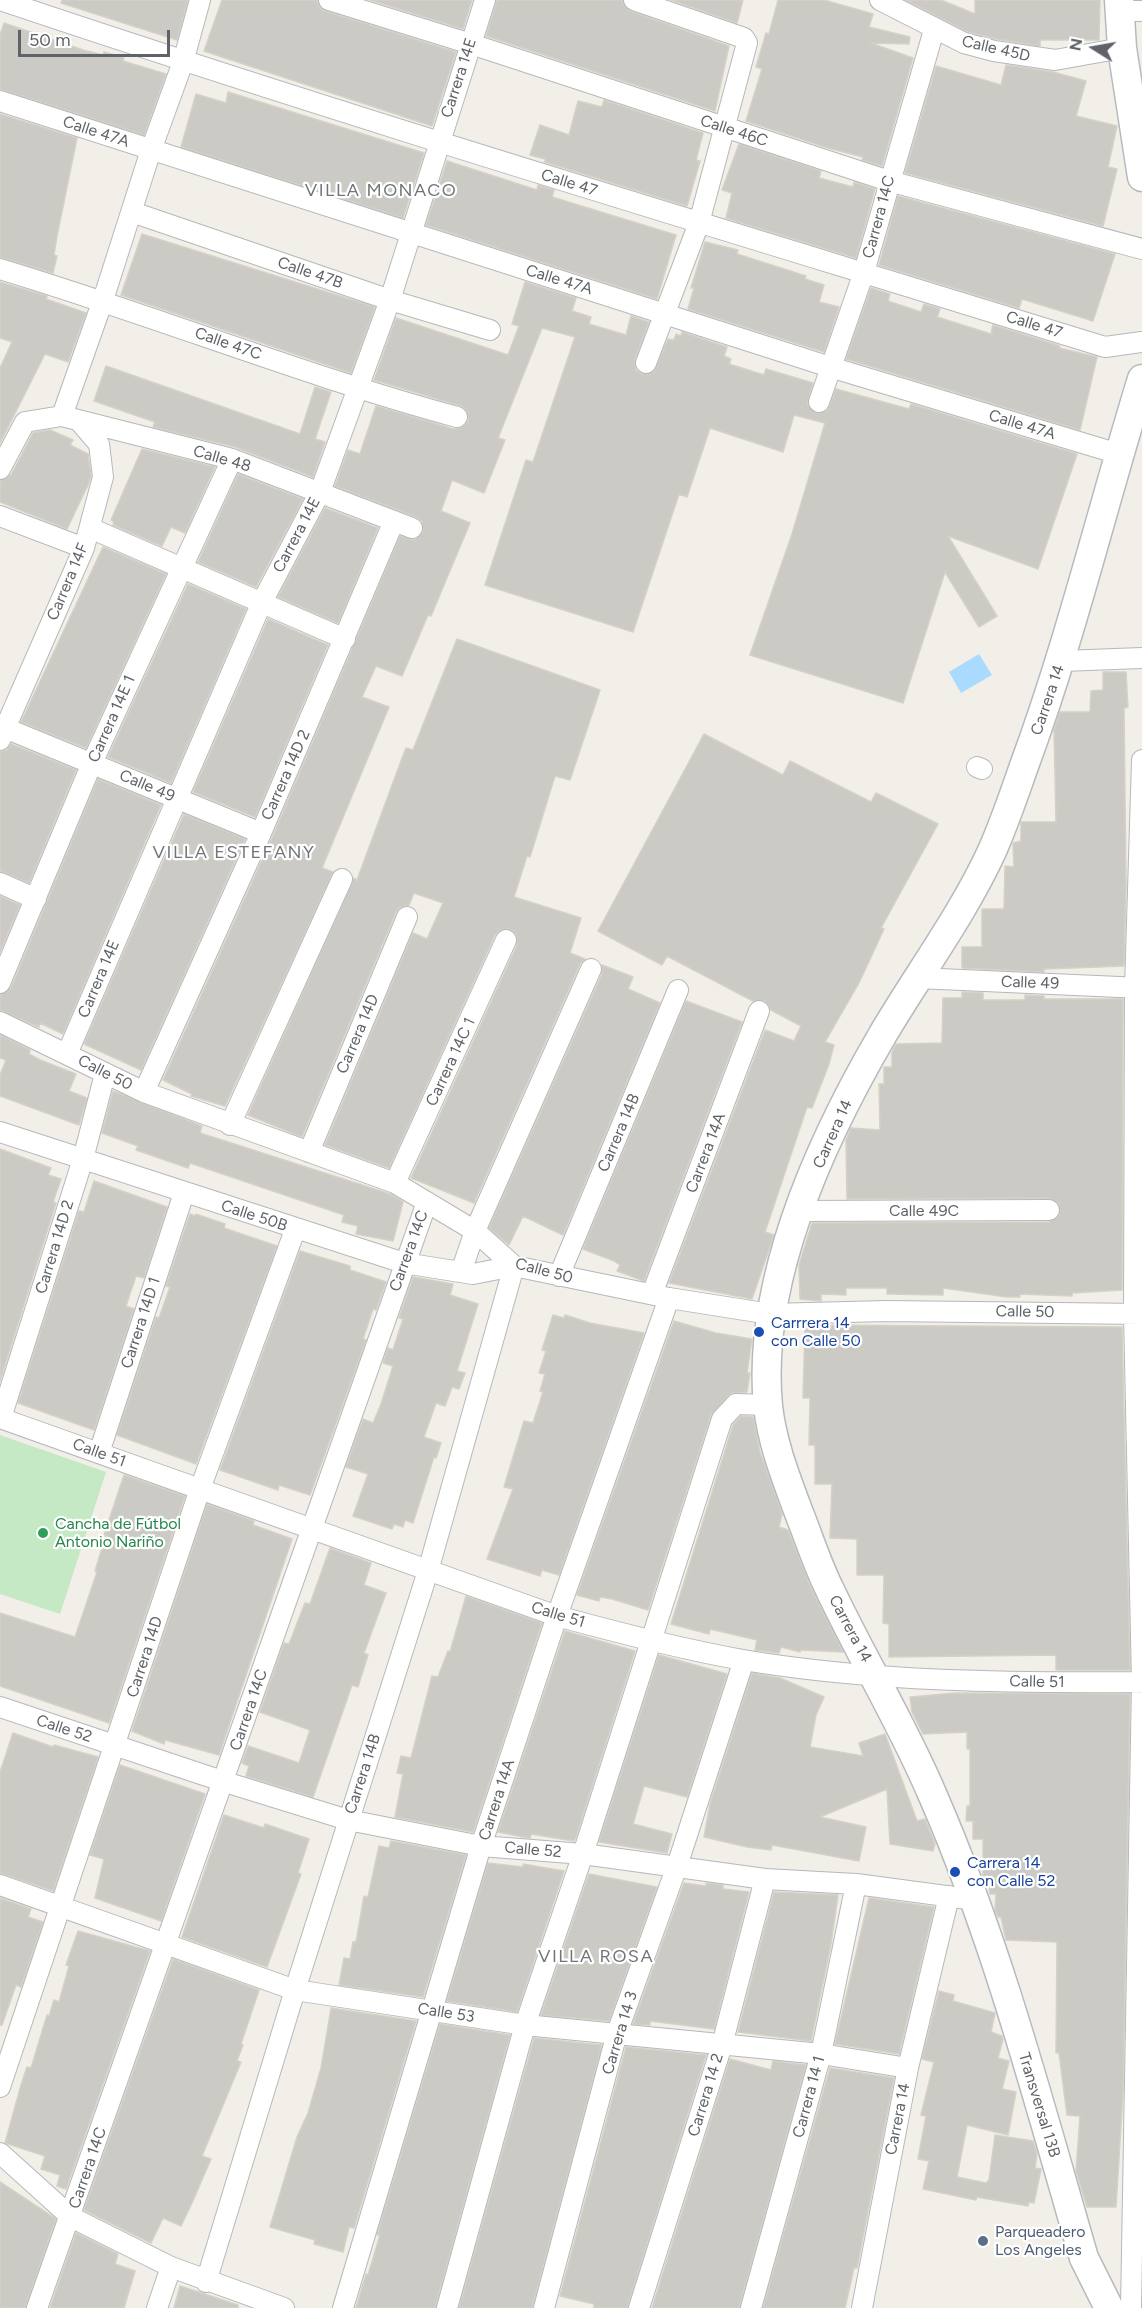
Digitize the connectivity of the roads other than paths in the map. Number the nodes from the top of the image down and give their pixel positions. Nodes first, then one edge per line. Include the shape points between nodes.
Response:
1 (0, 0) edge
2 (201, 0) edge
3 (329, 0) edge
4 (485, 0) edge
5 (634, 0) edge
6 (880, 0) edge
7 (1127, 7) edge
8 (934, 30) junction
9 (471, 44) junction
10 (1122, 48) junction
11 (183, 62) junction
12 (0, 101) edge
13 (723, 128) junction
14 (438, 141) junction
15 (151, 150) junction
16 (1142, 177) edge
17 (889, 181) junction
18 (132, 212) junction
19 (699, 224) junction
20 (410, 233) junction
21 (1142, 249) edge
22 (0, 269) edge
23 (864, 272) junction
24 (104, 300) junction
25 (390, 300) junction
26 (663, 312) junction
27 (490, 330) dead end
28 (1142, 342) edge
29 (646, 363) dead end
30 (830, 367) junction
31 (1142, 379) edge
32 (358, 390) junction
33 (819, 402) dead end
34 (457, 417) dead end
35 (71, 419) junction
36 (1119, 454) junction
37 (232, 459) junction
38 (0, 469) edge
39 (320, 492) junction
40 (0, 516) edge
41 (394, 521) junction
42 (90, 528) junction
43 (412, 528) dead end
44 (84, 548) junction
45 (182, 566) junction
46 (262, 602) junction
47 (345, 639) junction
48 (1142, 658) edge
49 (1062, 661) junction
50 (2, 732) edge
51 (1142, 760) edge
52 (92, 763) junction
53 (177, 799) junction
54 (261, 833) junction
55 (342, 879) dead end
56 (0, 883) edge
57 (36, 899) junction
58 (407, 917) dead end
59 (506, 940) dead end
60 (591, 969) dead end
61 (917, 978) junction
62 (0, 983) edge
63 (1139, 988) edge
64 (678, 990) dead end
65 (759, 1011) dead end
66 (0, 1022) edge
67 (67, 1054) junction
68 (105, 1074) junction
69 (144, 1092) junction
70 (231, 1125) junction
71 (0, 1132) edge
72 (309, 1152) junction
73 (83, 1159) junction
74 (395, 1184) junction
75 (184, 1193) junction
76 (427, 1202) junction
77 (1049, 1210) dead end
78 (800, 1211) junction
79 (295, 1230) junction
80 (476, 1231) junction
81 (404, 1263) junction
82 (514, 1266) junction
83 (461, 1272) junction
84 (559, 1276) junction
85 (661, 1296) junction
86 (770, 1314) junction
87 (1138, 1314) edge
88 (768, 1405) junction
89 (0, 1418) edge
90 (99, 1454) junction
91 (200, 1489) junction
92 (312, 1528) junction
93 (428, 1571) junction
94 (557, 1616) junction
95 (649, 1641) junction
96 (744, 1660) junction
97 (875, 1675) junction
98 (1142, 1682) edge
99 (1, 1709) edge
100 (115, 1746) junction
101 (225, 1782) junction
102 (348, 1820) junction
103 (482, 1846) junction
104 (583, 1854) junction
105 (677, 1866) junction
106 (765, 1879) junction
107 (856, 1884) junction
108 (0, 1885) edge
109 (963, 1898) junction
110 (60, 1908) junction
111 (166, 1944) junction
112 (295, 1990) junction
113 (1139, 2009) edge
114 (430, 2011) junction
115 (525, 2025) junction
116 (617, 2033) junction
117 (722, 2045) junction
118 (820, 2054) junction
119 (908, 2068) junction
120 (0, 2087) edge
121 (0, 2153) edge
122 (71, 2217) junction
123 (171, 2267) junction
124 (207, 2282) junction
125 (37, 2308) edge
126 (157, 2308) edge
127 (284, 2308) edge
128 (343, 2308) edge
129 (447, 2308) edge
130 (544, 2308) edge
131 (639, 2308) edge
132 (751, 2308) edge
133 (862, 2308) edge
134 (1109, 2308) edge
135 (1131, 2308) edge

1 - 11 street, Calle 47
2 - 11 street
3 - 9 street, Calle 46C
4 - 9 street, Carrera 14E
5 - 13 street via 746,40
6 - 8 street, Calle 45D
7 - 10 main road
8 - 10 street, Calle 45D via 964,44 1046,60
8 - 17 street, Carrera 14C
9 - 13 street, Calle 46C
9 - 14 street, Carrera 14E
10 - 16 main road
11 - 14 street, Calle 47
11 - 15 street
12 - 15 street, Calle 47A
13 - 17 street, Calle 46C
13 - 19 street
14 - 19 street, Calle 47
14 - 20 street, Carrera 14E
15 - 18 street
15 - 20 street, Calle 47A
17 - 21 street, Calle 46C
17 - 23 street, Carrera 14C
18 - 24 street
18 - 25 street, Calle 47B
19 - 23 street, Calle 47
19 - 26 street
20 - 25 street, Carrera 14E
20 - 26 street, Calle 47A
22 - 24 street, Calle 47C
23 - 28 street, Calle 47 via 1105,346
23 - 30 street, Carrera 14C
24 - 32 street, Calle 47C
24 - 35 street
25 - 27 street, Calle 47B
25 - 32 street, Carrera 14E
26 - 29 street
26 - 30 street, Calle 47A
30 - 33 street, Carrera 14C
30 - 36 street, Calle 47A
31 - 36 main road, Carrera 14
32 - 34 street, Calle 47C
32 - 39 street, Carrera 14E
35 - 37 street, Calle 48
35 - 38 street, Calle 48 via 25,422
35 - 42 street, Carrera 14F via 99,444 103,461 103,477
36 - 49 main road, Carrera 14
37 - 39 street, Calle 48
37 - 45 street, Carrera 14E 1
39 - 41 street, Calle 48
39 - 46 street, Carrera 14E
40 - 44 street
41 - 43 street, Calle 48
41 - 47 street, Carrera 14D 2
42 - 44 street, Carrera 14F
42 - 45 street
44 - 50 street, Carrera 14F
45 - 46 street
45 - 52 street, Carrera 14E 1
46 - 47 street
46 - 53 street, Carrera 14E
47 - 54 street, Carrera 14D 2
48 - 49 street
49 - 61 main road, Carrera 14 via 993,850
50 - 52 street, Calle 49
51 - 63 street
52 - 53 street, Calle 49
52 - 57 street, Carrera 14E 1
53 - 54 street, Calle 49
53 - 67 street, Carrera 14E
54 - 69 street, Carrera 14D 2
55 - 70 street
56 - 57 street
57 - 62 street, Carrera 14E 1
58 - 72 street, Carrera 14D
59 - 74 street, Carrera 14C 1
60 - 80 street
61 - 63 street, Calle 49
61 - 78 main road, Carrera 14 via 837,1121
63 - 87 street
64 - 84 street, Carrera 14B
65 - 85 street, Carrera 14A
66 - 67 street, Calle 50
67 - 68 street, Calle 50
68 - 69 street, Calle 50
68 - 73 street, Carrera 14D 2
69 - 70 street, Calle 50
70 - 72 street, Calle 50
71 - 73 street, Calle 50B
72 - 74 street, Calle 50
73 - 75 street, Calle 50B
73 - 89 street, Carrera 14D 2
74 - 76 street, Calle 50
75 - 79 street, Calle 50B
75 - 90 street, Carrera 14D 1
76 - 80 street, Calle 50
76 - 81 street, Carrera 14C
77 - 78 street, Calle 49C
78 - 86 main road, Carrera 14
79 - 81 street, Calle 50B
79 - 91 street, Carrera 14D
80 - 82 street, Calle 50
80 - 83 street
81 - 83 street, Calle 50B
81 - 92 street, Carrera 14C
82 - 83 street, Calle 50B via 473,1274
82 - 84 street, Calle 50
82 - 93 street, Carrera 14B
84 - 85 street, Calle 50
85 - 86 street, Calle 50
85 - 94 street, Carrera 14A
86 - 87 street, Calle 50
86 - 88 main road, Carrera 14
87 - 98 street
88 - 95 street via 736,1404 725,1414
88 - 97 main road, Carrera 14 via 779,1460 828,1587
89 - 90 street, Calle 51
90 - 91 street, Calle 51
91 - 92 street, Calle 51
91 - 100 street, Carrera 14D
92 - 93 street, Calle 51
92 - 101 street, Carrera 14C
93 - 94 street, Calle 51
93 - 102 street, Carrera 14B
94 - 95 street, Calle 51
94 - 103 street, Carrera 14A
95 - 96 street, Calle 51
95 - 104 street
96 - 97 street, Calle 51
96 - 105 street, Carrera 14 3
97 - 98 street, Calle 51 via 960,1681
97 - 109 main road, Carrera 14 via 932,1792
98 - 113 street
99 - 100 street, Calle 52
100 - 101 street, Calle 52
100 - 110 street, Carrera 14D
101 - 102 street, Calle 52
101 - 111 street, Carrera 14C
102 - 103 street, Calle 52
102 - 112 street, Carrera 14B
103 - 104 street, Calle 52
103 - 114 street, Carrera 14A
104 - 105 street, Calle 52
104 - 115 street
105 - 106 street, Calle 52
105 - 116 street, Carrera 14 3
106 - 107 street, Calle 52
106 - 117 street, Carrera 14 2
107 - 109 street, Calle 52
107 - 118 street, Carrera 14 1
108 - 110 street, Calle 53
109 - 119 street, Carrera 14
109 - 134 main road, Transversal 13B via 1084,2258
110 - 111 street, Calle 53
110 - 120 street, Carrera 14D
111 - 112 street, Calle 53
111 - 122 street, Carrera 14C
112 - 114 street, Calle 53
112 - 124 street, Carrera 14B
113 - 135 street
114 - 115 street, Calle 53
114 - 128 street, Carrera 14A
115 - 116 street, Calle 53
115 - 129 street
116 - 117 street, Calle 53
116 - 130 street, Carrera 14 3
117 - 118 street, Calle 53
117 - 131 street, Carrera 14 2
118 - 119 street, Calle 53
118 - 132 street, Carrera 14 1
119 - 133 street, Carrera 14
121 - 122 street
122 - 123 street
122 - 125 street, Carrera 14C
123 - 124 street
123 - 126 street
124 - 127 street

